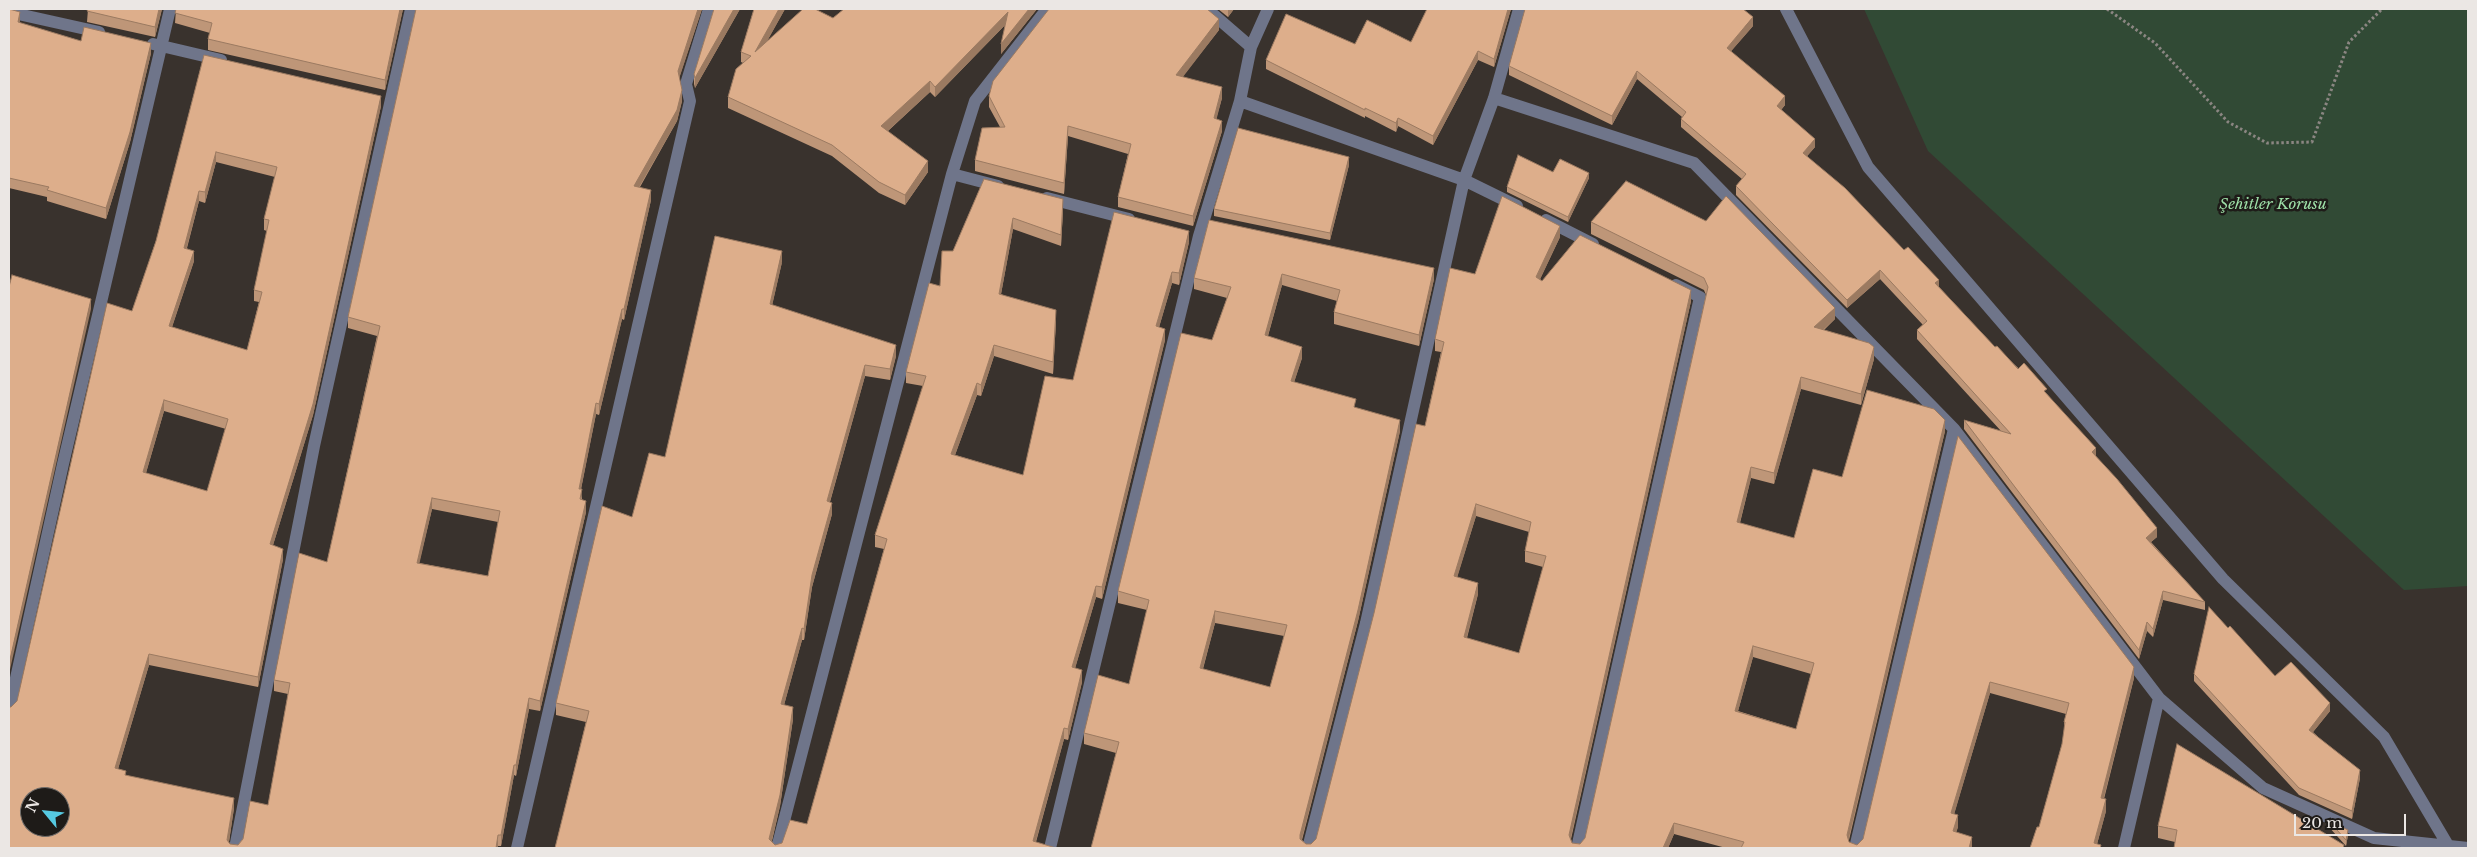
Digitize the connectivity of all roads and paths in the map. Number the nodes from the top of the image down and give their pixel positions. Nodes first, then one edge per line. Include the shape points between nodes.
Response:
1 (170, 9) edge
2 (411, 9) edge
3 (709, 9) edge
4 (1047, 9) edge
5 (1207, 9) edge
6 (1268, 9) edge
7 (1519, 9) edge
8 (1786, 9) edge
9 (2107, 9) edge
10 (2382, 9) edge
11 (9, 12) edge
12 (113, 35) edge
13 (142, 42) edge
14 (161, 46) junction
15 (1251, 47) junction
16 (237, 64) edge
17 (1494, 98) junction
18 (1240, 101) junction
19 (952, 174) junction
20 (1464, 180) junction
21 (1009, 188) edge
22 (1038, 196) edge
23 (1142, 222) edge
24 (1604, 249) edge
25 (1665, 280) edge
26 (1954, 429) junction
27 (2159, 698) junction
28 (9, 710) edge
29 (2374, 843) edge
30 (2449, 847) edge
31 (235, 848) edge
32 (517, 848) edge
33 (777, 848) edge
34 (1050, 848) edge
35 (1308, 848) edge
36 (1577, 848) edge
37 (1855, 848) edge
38 (2124, 848) edge
39 (2468, 848) edge

1 - 14 street
2 - 31 street via 385,99
3 - 32 street via 686,84 690,101
4 - 19 street via 976,101
5 - 15 street
6 - 15 street
7 - 17 street
8 - 30 street via 1868,167 2223,579 2384,737
9 - 10 path via 2155,43 2228,122 2267,143 2312,142 2349,42
11 - 12 street
13 - 14 street
14 - 16 street
14 - 28 street
15 - 18 street
17 - 20 street
17 - 26 street via 1694,163
18 - 20 street
18 - 34 street via 1209,223 1194,235
19 - 21 street
19 - 33 street
20 - 24 street
20 - 35 street via 1439,272 1366,623
22 - 23 street
25 - 36 street via 1700,297
26 - 27 street
26 - 37 street
27 - 29 street via 2262,788
27 - 38 street
29 - 30 street
30 - 39 street

